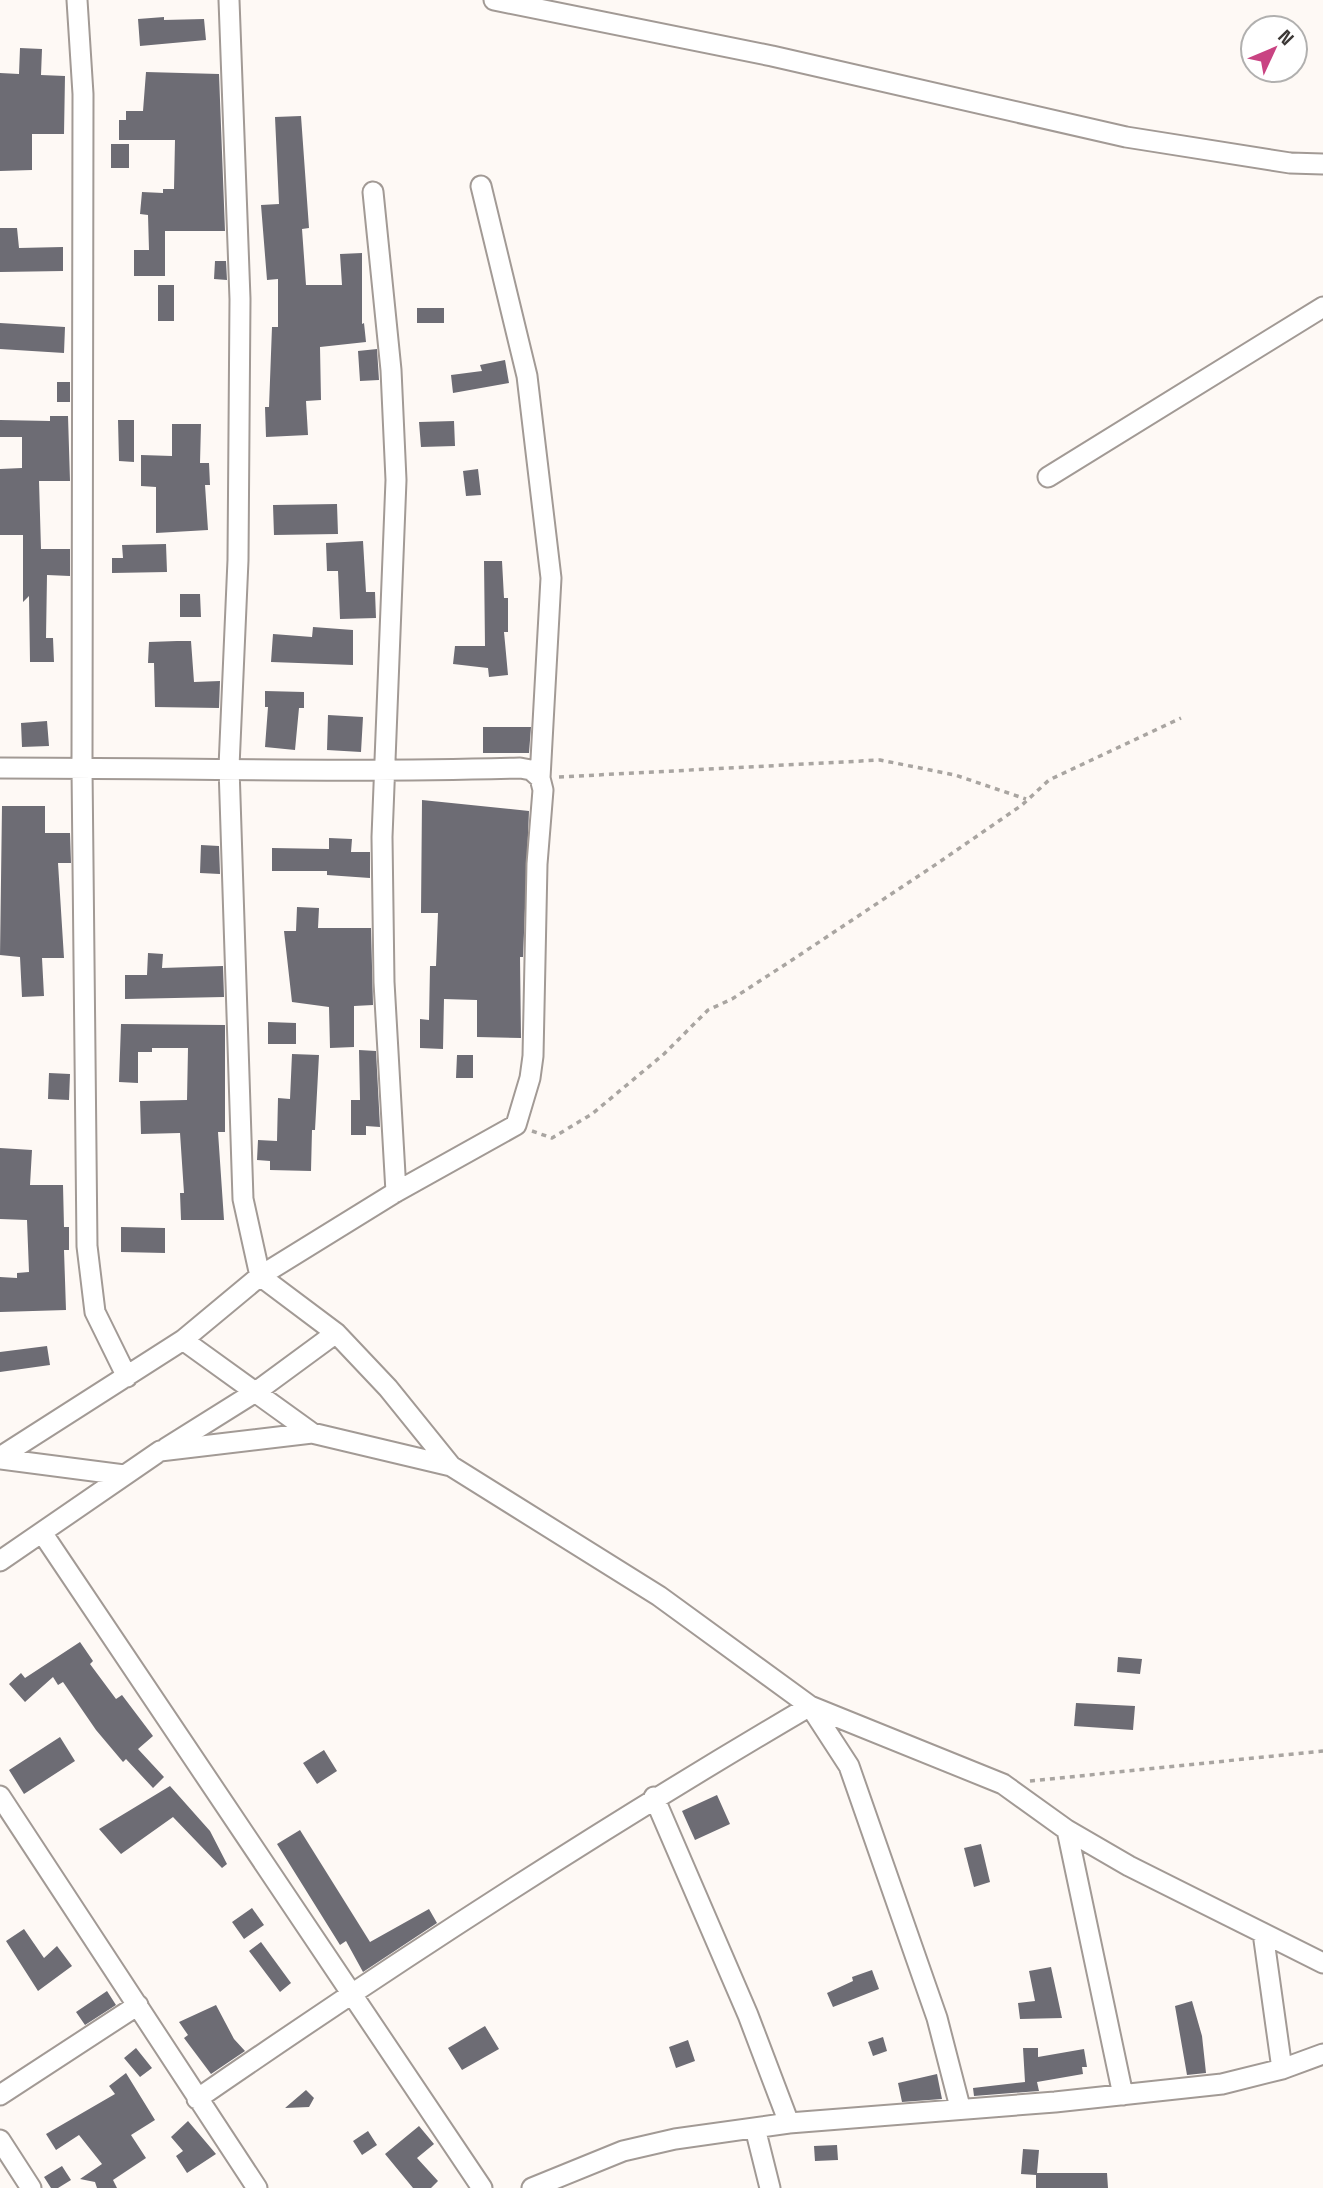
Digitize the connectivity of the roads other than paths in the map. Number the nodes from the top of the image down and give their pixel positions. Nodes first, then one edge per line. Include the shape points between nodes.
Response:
1 (77, 0) edge
2 (229, 0) edge
3 (494, 0) edge
4 (1323, 164) edge
5 (481, 186) dead end
6 (373, 192) dead end
7 (1323, 307) edge
8 (1048, 477) dead end
9 (229, 767) junction
10 (0, 768) edge
11 (82, 768) junction
12 (383, 772) junction
13 (540, 778) junction
14 (396, 1192) junction
15 (260, 1276) junction
16 (336, 1333) junction
17 (183, 1340) junction
18 (127, 1377) junction
19 (257, 1391) junction
20 (312, 1433) junction
21 (160, 1451) junction
22 (0, 1458) edge
23 (451, 1466) junction
24 (124, 1475) junction
25 (43, 1534) junction
26 (0, 1561) edge
27 (810, 1706) junction
28 (0, 1796) edge
29 (654, 1797) junction
30 (1067, 1830) junction
31 (1263, 1933) junction
32 (1323, 1963) edge
33 (350, 1993) junction
34 (138, 2005) junction
35 (1323, 2054) edge
36 (1282, 2070) junction
37 (0, 2095) edge
38 (1122, 2095) junction
39 (197, 2099) junction
40 (960, 2107) junction
41 (789, 2123) junction
42 (755, 2128) junction
43 (0, 2140) edge
44 (31, 2188) edge
45 (257, 2188) edge
46 (482, 2188) edge
47 (532, 2188) edge
48 (770, 2188) edge

1 - 11 street via 83,94
2 - 9 street via 240,359
3 - 4 street via 772,56 1126,137
5 - 13 street via 527,376 551,578
6 - 12 street via 391,370 396,480
7 - 8 street
9 - 11 street
9 - 12 street
9 - 15 street via 243,1199
10 - 11 street
11 - 18 street via 89,1283 95,1312
12 - 13 street via 520,768
12 - 14 street via 384,982
13 - 14 street via 533,1056 516,1125
14 - 15 street
15 - 16 street
15 - 17 street
16 - 19 street
16 - 23 street
17 - 18 street
17 - 19 street
18 - 22 street
19 - 20 street
19 - 21 street
20 - 21 street
20 - 23 street
21 - 24 street
22 - 24 street
23 - 27 street via 659,1596
24 - 25 street
25 - 26 street
25 - 33 street
27 - 29 street
27 - 30 street via 1003,1784
27 - 40 street via 849,1766 937,2018
28 - 34 street
29 - 33 street
29 - 41 street
30 - 31 street
30 - 38 street
31 - 32 street
31 - 36 street
33 - 39 street
33 - 46 street
34 - 37 street
34 - 39 street
35 - 36 street
36 - 38 street via 1222,2084
38 - 40 street
39 - 45 street
40 - 41 street
41 - 42 street
42 - 47 street via 623,2151
42 - 48 street
43 - 44 street

